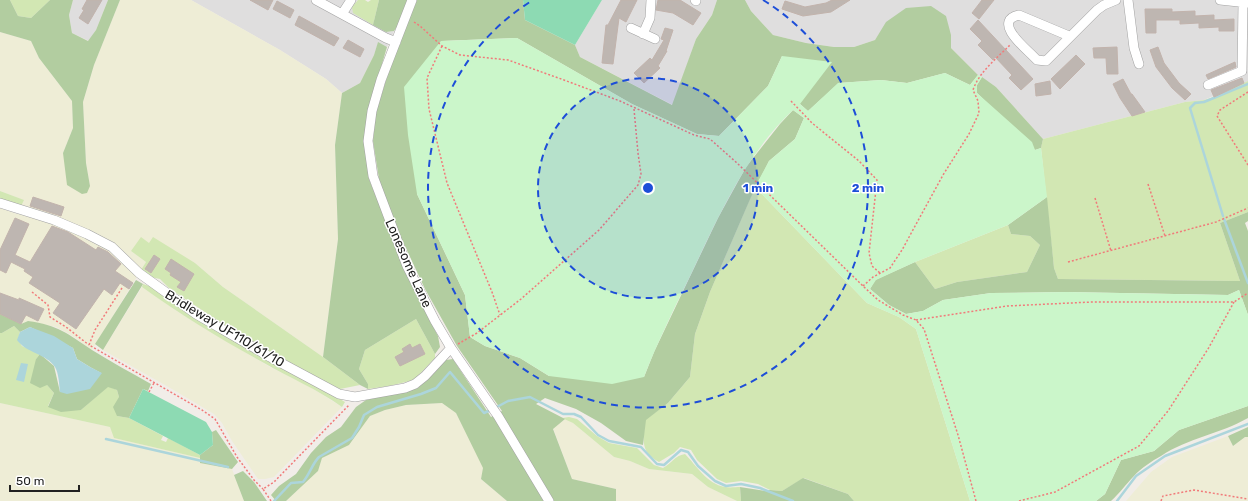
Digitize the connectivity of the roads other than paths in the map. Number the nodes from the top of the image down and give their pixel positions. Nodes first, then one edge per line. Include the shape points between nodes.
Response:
1 (316, 0) edge
2 (351, 0) edge
3 (412, 0) edge
4 (651, 0) edge
5 (1116, 0) edge
6 (1128, 0) edge
7 (1220, 0) edge
8 (1246, 3) edge
9 (342, 14) junction
10 (631, 28) dead end
11 (643, 34) junction
12 (1069, 36) junction
13 (655, 39) dead end
14 (396, 42) junction
15 (1139, 64) dead end
16 (1208, 85) dead end
17 (0, 203) edge
18 (451, 348) junction
19 (549, 501) edge

1 - 9 street
2 - 9 street
3 - 14 street, Lonesome Lane
4 - 11 street via 650,18
5 - 12 street via 1097,10
6 - 15 street via 1134,48
7 - 8 street
8 - 16 street via 1242,70
9 - 14 street
10 - 11 street
11 - 13 street
12 - 12 street via 1049,59 1041,61 1016,39 1009,31 1008,25 1019,15
14 - 18 street, Lonesome Lane via 372,111 368,141 373,176 408,266
17 - 18 street, Bridleway UF110/61/10 via 54,220 112,247 139,273 196,314 340,394 355,397 415,384
18 - 19 street, Lonesome Lane via 498,416

